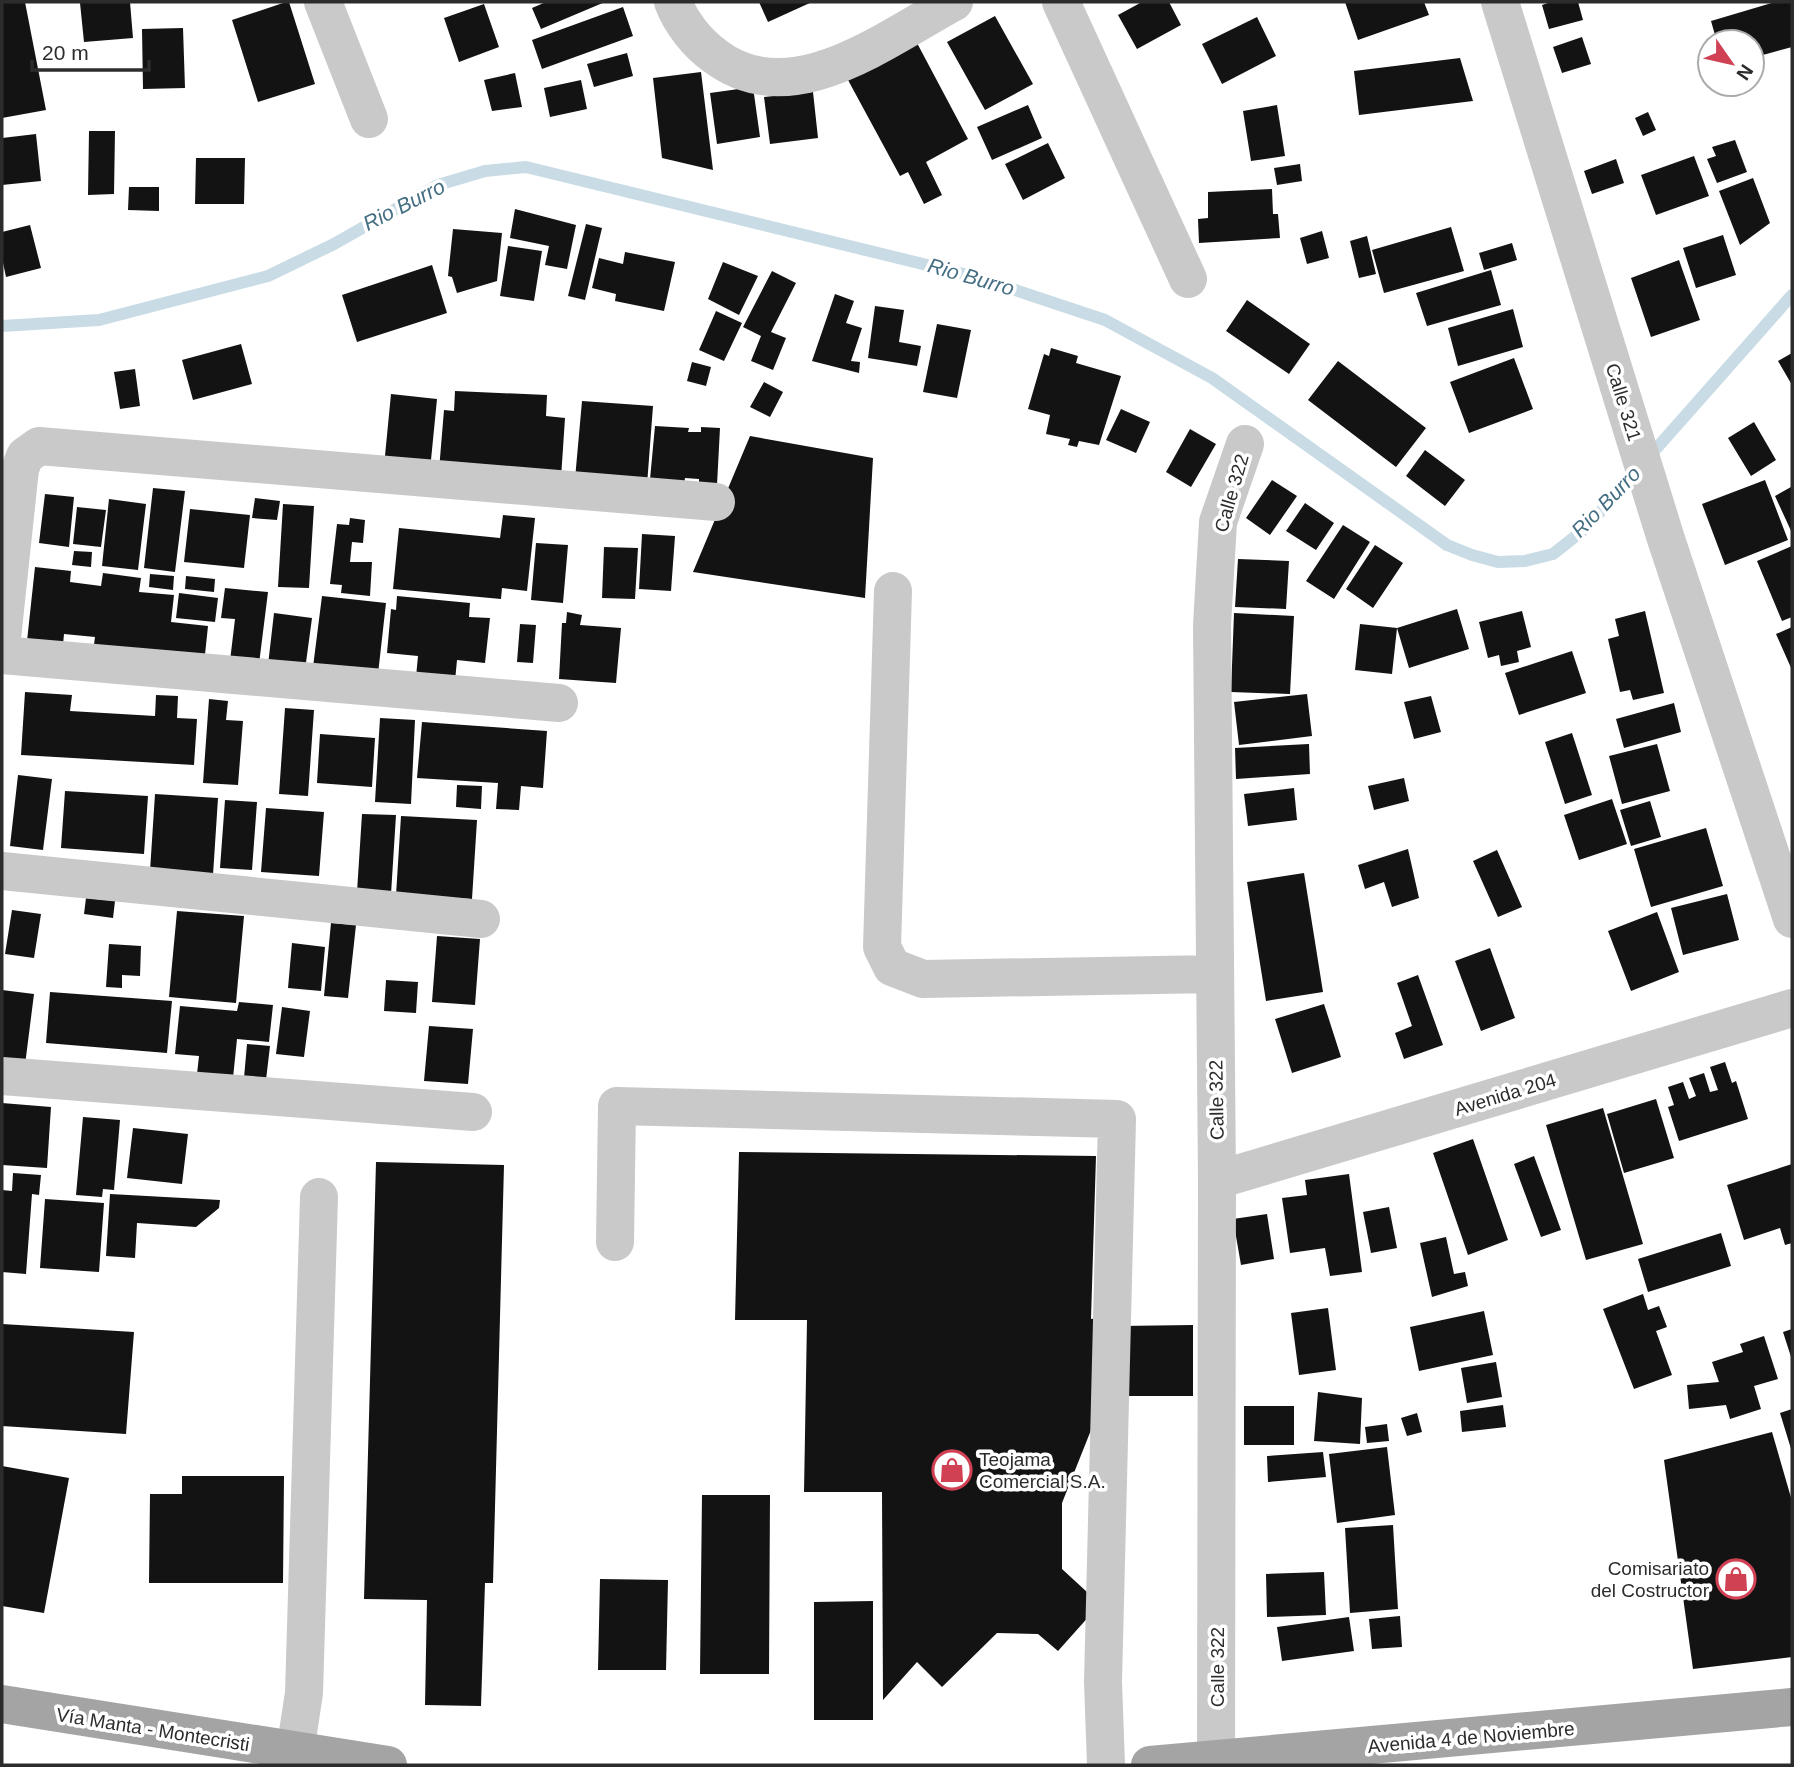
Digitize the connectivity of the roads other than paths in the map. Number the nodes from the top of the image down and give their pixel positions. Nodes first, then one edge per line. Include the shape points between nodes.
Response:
1 (323, 2) edge
2 (673, 2) edge
3 (954, 2) edge
4 (1061, 2) edge
5 (1500, 2) edge
6 (369, 119) dead end
7 (1188, 279) dead end
8 (1245, 443) dead end
9 (716, 502) dead end
10 (893, 591) dead end
11 (2, 638) edge
12 (2, 654) edge
13 (559, 704) dead end
14 (2, 871) edge
15 (481, 919) dead end
16 (1792, 919) edge
17 (1214, 974) junction
18 (1792, 1008) edge
19 (2, 1076) edge
20 (473, 1112) dead end
21 (1217, 1180) junction
22 (319, 1197) dead end
23 (615, 1242) dead end
24 (2, 1704) edge
25 (1792, 1707) edge
26 (295, 1752) junction
27 (1211, 1763) edge
28 (388, 1765) edge
29 (1106, 1765) edge
30 (1150, 1765) edge

1 - 6 street
2 - 3 street via 702,47 731,69 766,77 800,77 834,67
4 - 7 street
5 - 16 street, Calle 321 via 1665,536
8 - 17 street, Calle 322 via 1219,522 1213,612
9 - 11 street via 39,446 25,456 20,470
10 - 17 street via 882,947 892,967 923,979
12 - 13 street
14 - 15 street
17 - 21 street, Calle 322
18 - 21 street, Avenida 204
19 - 20 street
21 - 27 street, Calle 322
22 - 26 street via 304,1693
23 - 29 street via 617,1106 1117,1119 1103,1682
24 - 26 main road, Vía Manta - Montecristi
25 - 27 main road, Avenida 4 de Noviembre
26 - 28 main road, Vía Manta - Montecristi
27 - 30 main road, Avenida 4 de Noviembre

